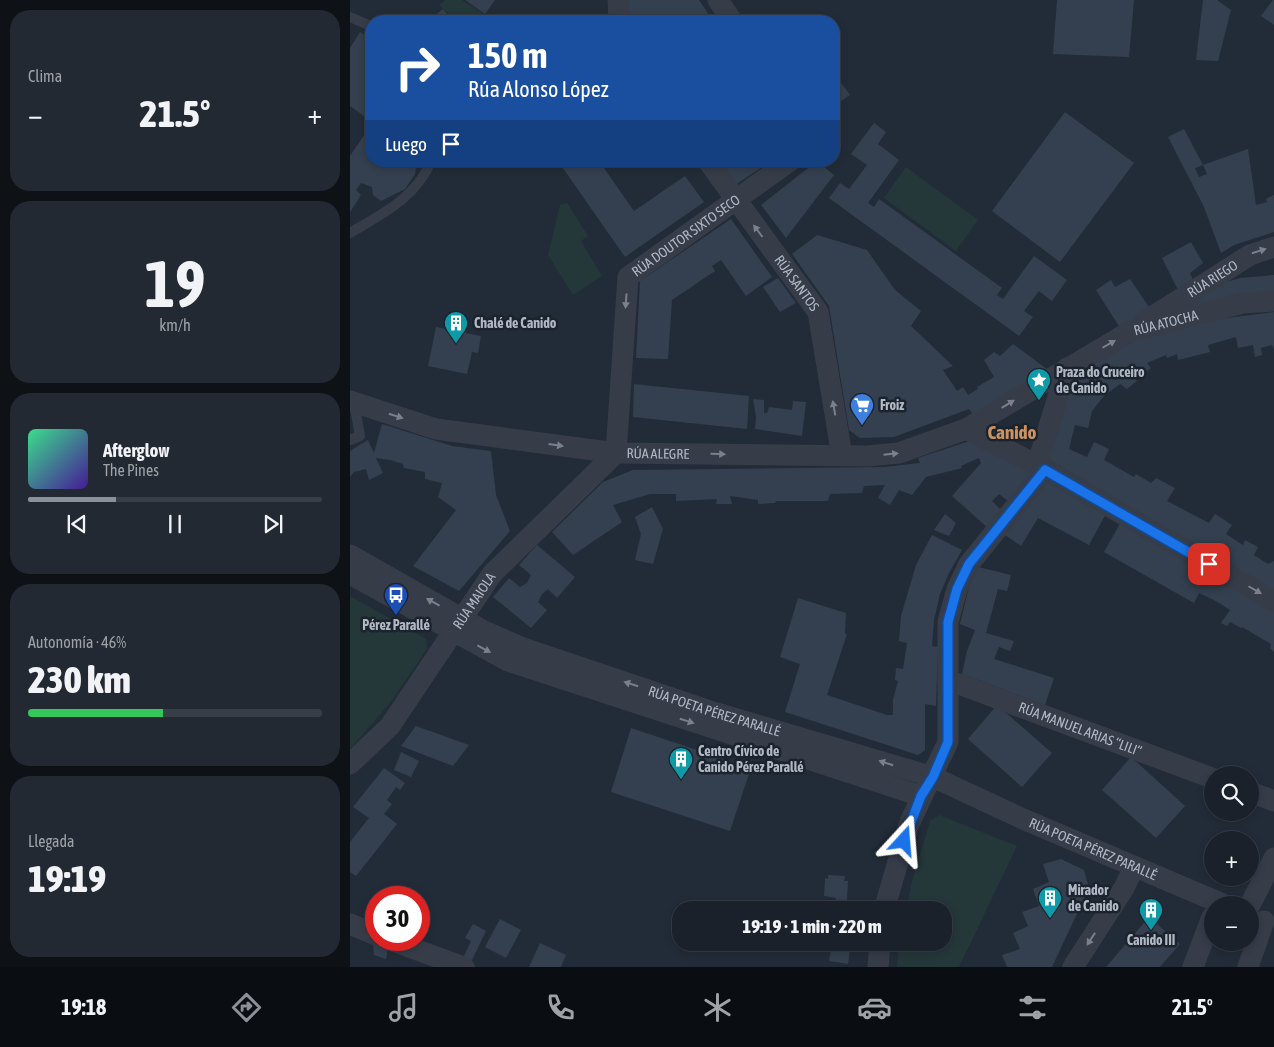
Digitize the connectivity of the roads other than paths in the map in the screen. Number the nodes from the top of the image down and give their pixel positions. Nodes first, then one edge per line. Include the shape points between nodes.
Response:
1 (618, 0) edge
2 (718, 0) edge
3 (619, 15) edge
4 (728, 15) edge
5 (350, 17) edge
6 (365, 23) edge
7 (428, 167) edge
8 (712, 167) edge
9 (782, 167) edge
10 (735, 200) junction
11 (350, 233) edge
12 (1274, 247) edge
13 (1274, 301) edge
14 (1129, 332) junction
15 (1067, 368) junction
16 (352, 402) edge
17 (966, 429) junction
18 (350, 440) edge
19 (616, 453) junction
20 (842, 456) junction
21 (1041, 467) junction
22 (350, 555) edge
23 (350, 574) edge
24 (1274, 601) edge
25 (458, 625) junction
26 (948, 680) junction
27 (350, 764) edge
28 (1204, 775) edge
29 (933, 777) junction
30 (1259, 795) edge
31 (921, 796) junction
32 (1274, 801) edge
33 (1274, 858) edge
34 (1134, 867) junction
35 (1255, 896) edge
36 (887, 901) edge
37 (1204, 901) edge
38 (1263, 920) edge
39 (350, 924) edge
40 (365, 930) edge
41 (1204, 940) edge
42 (420, 951) edge
43 (879, 951) edge
44 (461, 966) edge
45 (878, 967) edge
46 (1073, 967) edge
47 (1193, 967) edge
48 (1248, 967) edge

1 - 3 street
2 - 4 street
5 - 6 lane
7 - 11 lane via 412,192
8 - 10 street, RÚA SANTOS
9 - 10 street, RÚA DOUTOR SIXTO SECO
10 -> 19 street, RÚA DOUTOR SIXTO SECO via 628,277
20 -> 10 street, RÚA SANTOS via 818,312
14 -> 12 street, RÚA RIEGO via 1250,254
13 - 14 street, RÚA ATOCHA via 1243,303
15 -> 14 street, RÚA ATOCHA
17 -> 15 street
15 - 21 street
16 - 18 lane via 360,436
16 -> 19 street, RÚA ALEGRE via 436,429
20 -> 17 street, RÚA ALEGRE via 899,453
17 - 21 street
19 -> 20 street, RÚA ALEGRE
19 - 25 street, RÚA MAIOLA via 492,574
21 -> 24 street
21 - 26 street via 969,564 957,589 948,622
25 -> 22 street, RÚA POETA PÉREZ PARALLÉ
23 - 25 street, RÚA POETA PÉREZ PARALLÉ
25 - 27 street, RÚA MAIOLA via 390,726
29 -> 25 street, RÚA POETA PÉREZ PARALLÉ via 710,711 522,648 482,630
25 -> 31 street, RÚA POETA PÉREZ PARALLÉ via 508,661
26 - 28 street, RÚA MANUEL ARIAS “LILI”
26 - 29 street via 948,742
29 - 31 street
29 - 34 street, RÚA POETA PÉREZ PARALLÉ
30 - 32 street
31 - 36 street via 909,824
33 - 35 street
34 - 37 street, RÚA POETA PÉREZ PARALLÉ
34 -> 46 street
38 - 48 street
39 - 40 street
41 - 47 street
42 - 44 street
43 - 45 street

